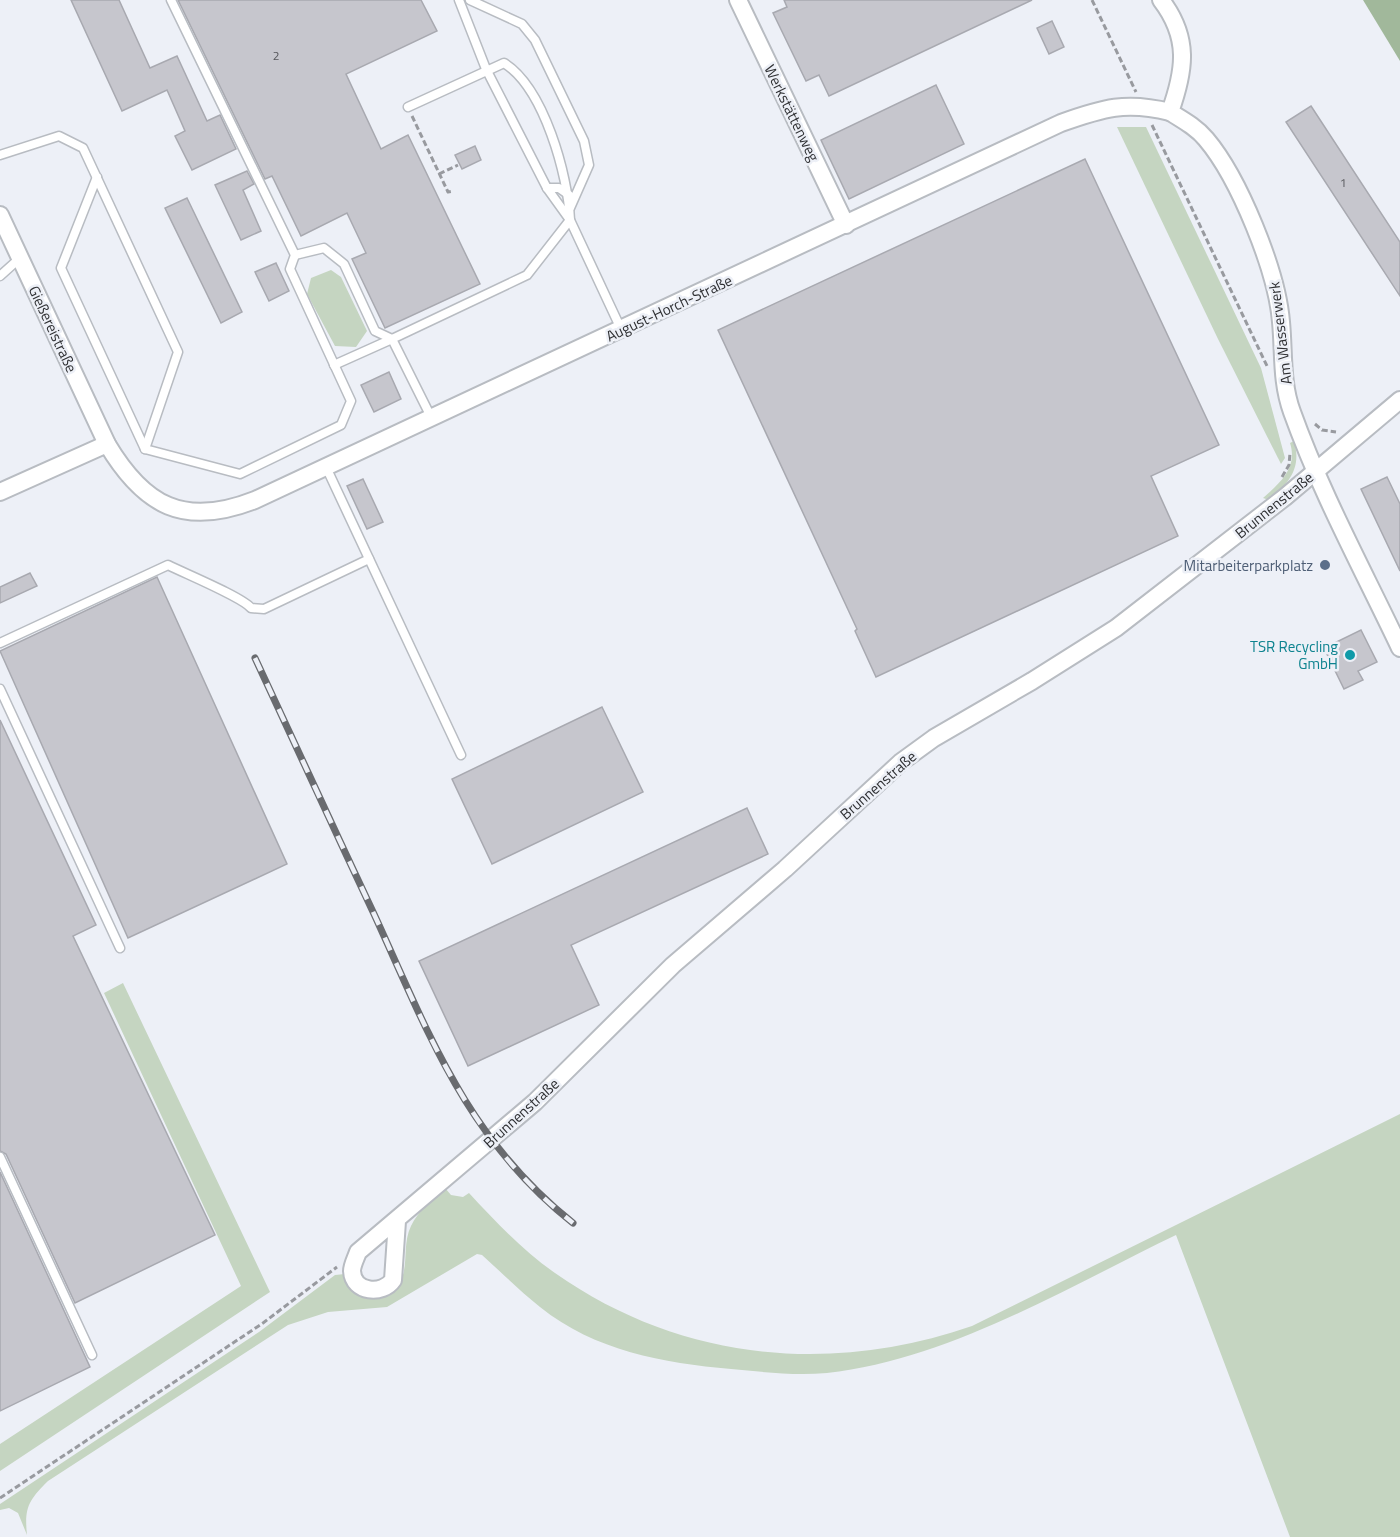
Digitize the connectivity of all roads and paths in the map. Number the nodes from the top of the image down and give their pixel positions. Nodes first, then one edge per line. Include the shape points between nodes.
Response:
1 (171, 0) edge
2 (459, 0) edge
3 (470, 0) edge
4 (738, 0) edge
5 (1092, 0) edge
6 (1161, 0) edge
7 (486, 69) junction
8 (1143, 105) junction
9 (408, 107) joint
10 (1170, 112) junction
11 (0, 154) edge
12 (458, 165) dead end
13 (439, 174) junction
14 (97, 177) junction
15 (547, 188) junction
16 (453, 191) dead end
17 (569, 195) junction
18 (569, 208) junction
19 (0, 215) edge
20 (570, 220) junction
21 (846, 225) junction
22 (295, 255) junction
23 (20, 258) junction
24 (0, 276) edge
25 (621, 330) junction
26 (392, 339) junction
27 (334, 365) junction
28 (1269, 376) dead end
29 (1400, 400) edge
30 (431, 417) junction
31 (1312, 422) dead end
32 (1344, 430) dead end
33 (107, 444) junction
34 (1288, 446) dead end
35 (145, 449) junction
36 (326, 467) junction
37 (1317, 471) junction
38 (1277, 482) dead end
39 (0, 492) edge
40 (168, 506) joint
41 (369, 559) junction
42 (0, 643) edge
43 (1400, 648) edge
44 (0, 689) edge
45 (461, 755) dead end
46 (120, 948) dead end
47 (0, 1157) edge
48 (397, 1221) junction
49 (358, 1252) junction
50 (93, 1355) dead end
51 (0, 1498) edge

1 - 22 lane
2 - 7 lane
3 - 18 lane via 522,24 535,40 584,141 589,165
4 - 21 street, Werkstättenweg
5 - 8 path
6 - 10 street via 1172,18 1184,66
7 - 9 lane
7 - 15 lane
7 - 17 lane via 504,63 518,72 560,154
8 - 10 street, August-Horch-Straße
8 - 21 street, August-Horch-Straße via 1098,110 1061,123
8 - 28 path
9 - 13 path
10 - 37 street, Am Wasserwerk via 1193,125 1218,154 1260,240 1275,281 1286,388
11 - 14 lane via 59,136 83,148
12 - 13 path
13 - 16 path via 448,192
14 - 35 lane via 178,352
14 - 35 lane via 61,268
15 - 17 lane via 559,188
15 - 20 lane
17 - 18 lane
18 - 20 lane
19 - 23 street, Gießereistraße
20 - 25 lane
20 - 26 lane via 527,275
21 - 25 street, August-Horch-Straße
22 - 26 lane via 324,248 344,264 375,332
22 - 27 lane via 290,269
23 - 24 lane
23 - 33 street, Gießereistraße
25 - 30 street, August-Horch-Straße
26 - 27 lane
26 - 30 lane
27 - 35 lane via 351,401 341,425 240,474
29 - 37 street, Brunnenstraße
30 - 36 street, August-Horch-Straße
31 - 32 path via 1328,432
33 - 39 street
33 - 40 street, Gießereistraße via 124,474
34 - 38 path via 1289,465
36 - 40 street, August-Horch-Straße via 232,509 188,512
36 - 41 lane
37 - 43 street, Am Wasserwerk
37 - 48 street, Brunnenstraße via 1116,628 901,762 673,965 535,1102
41 - 42 lane via 264,609 251,608 244,599 168,565
41 - 45 lane
44 - 46 lane
47 - 50 lane
48 - 49 street, Brunnenstraße
48 - 49 street via 393,1280 389,1285 376,1291 356,1282 352,1269
49 - 51 path via 263,1323

